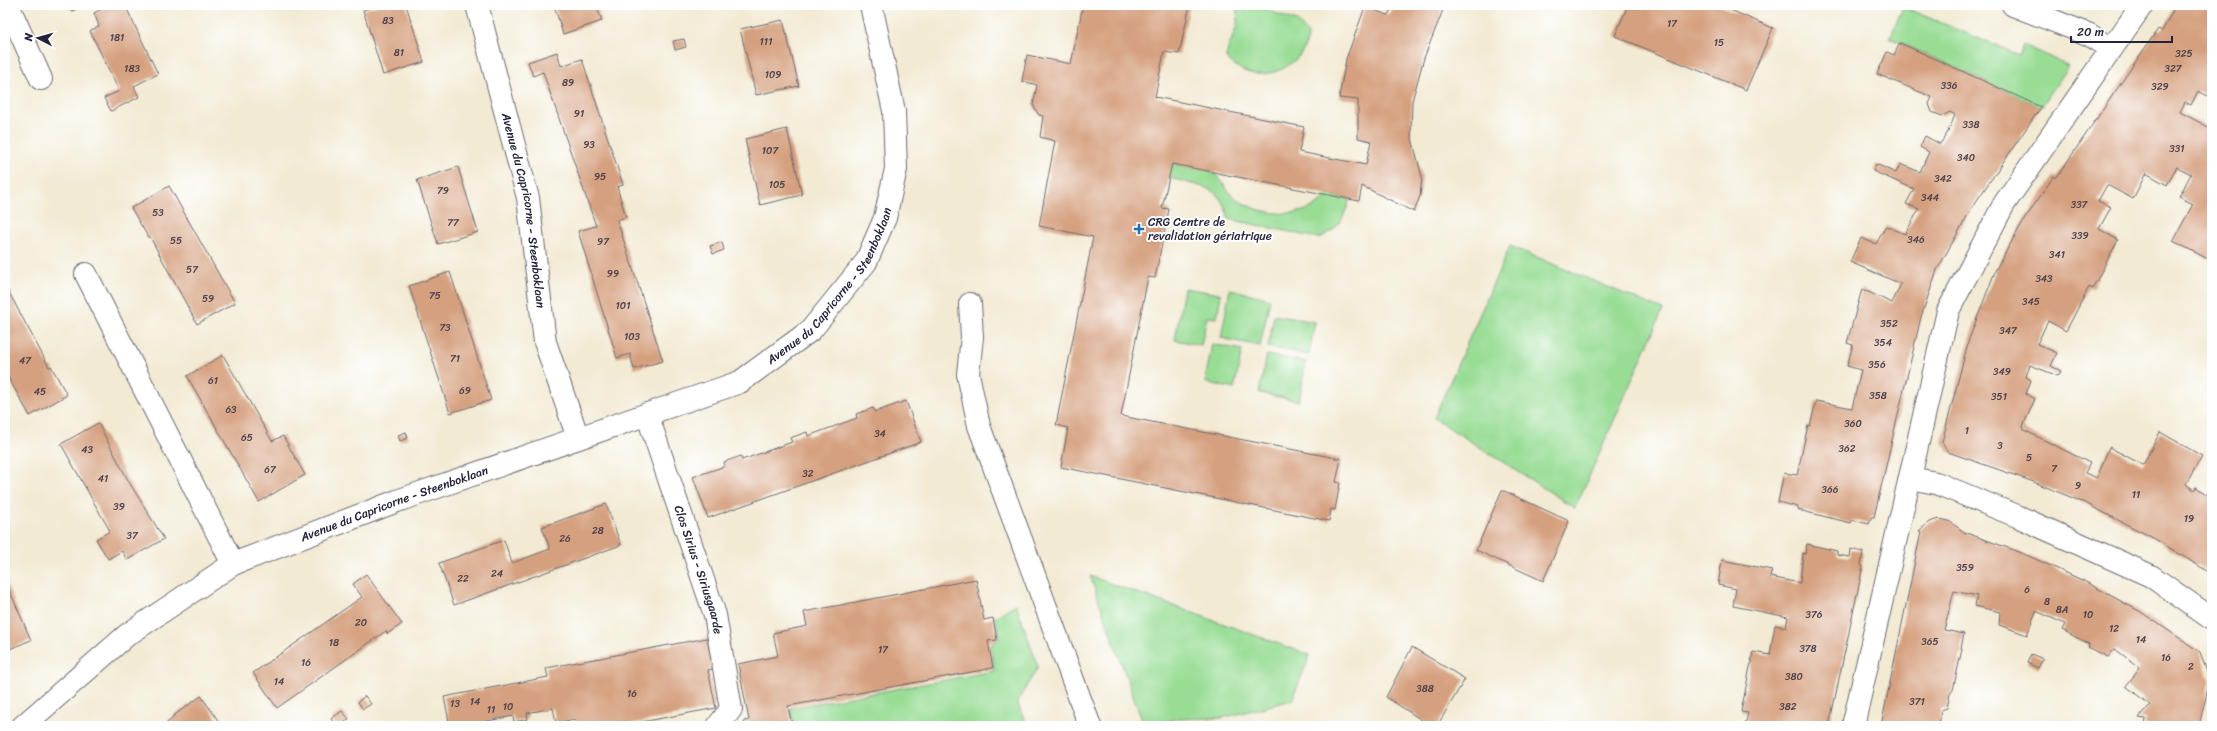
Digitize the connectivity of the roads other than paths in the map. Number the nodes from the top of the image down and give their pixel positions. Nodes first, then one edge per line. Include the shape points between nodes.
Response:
1 (8, 5) edge
2 (477, 5) edge
3 (872, 5) edge
4 (2013, 5) edge
5 (2142, 5) edge
6 (2110, 49) junction
7 (41, 79) dead end
8 (86, 274) dead end
9 (970, 304) dead end
10 (647, 414) junction
11 (578, 438) junction
12 (1910, 478) junction
13 (233, 564) junction
14 (2212, 619) edge
15 (24, 726) edge
16 (718, 726) edge
17 (1090, 726) edge
18 (1853, 726) edge

1 - 7 street
2 - 11 street, Avenue du Capricorne - Steenboklaan via 528,198 545,342
3 - 10 street, Avenue du Capricorne - Steenboklaan via 894,111 896,169 885,218 866,262 811,330 740,382
4 - 6 street via 2090,35
5 - 6 street
6 - 12 street via 2004,204 1948,311
8 - 13 street
9 - 17 street via 972,336 968,374 979,426
10 - 11 street, Avenue du Capricorne - Steenboklaan
10 - 16 street, Clos Sirius - Siriusgaarde via 715,615 731,709
11 - 13 street, Avenue du Capricorne - Steenboklaan
12 - 14 street via 1936,483 2151,576
12 - 18 street
13 - 15 street, Avenue du Capricorne - Steenboklaan via 127,635

